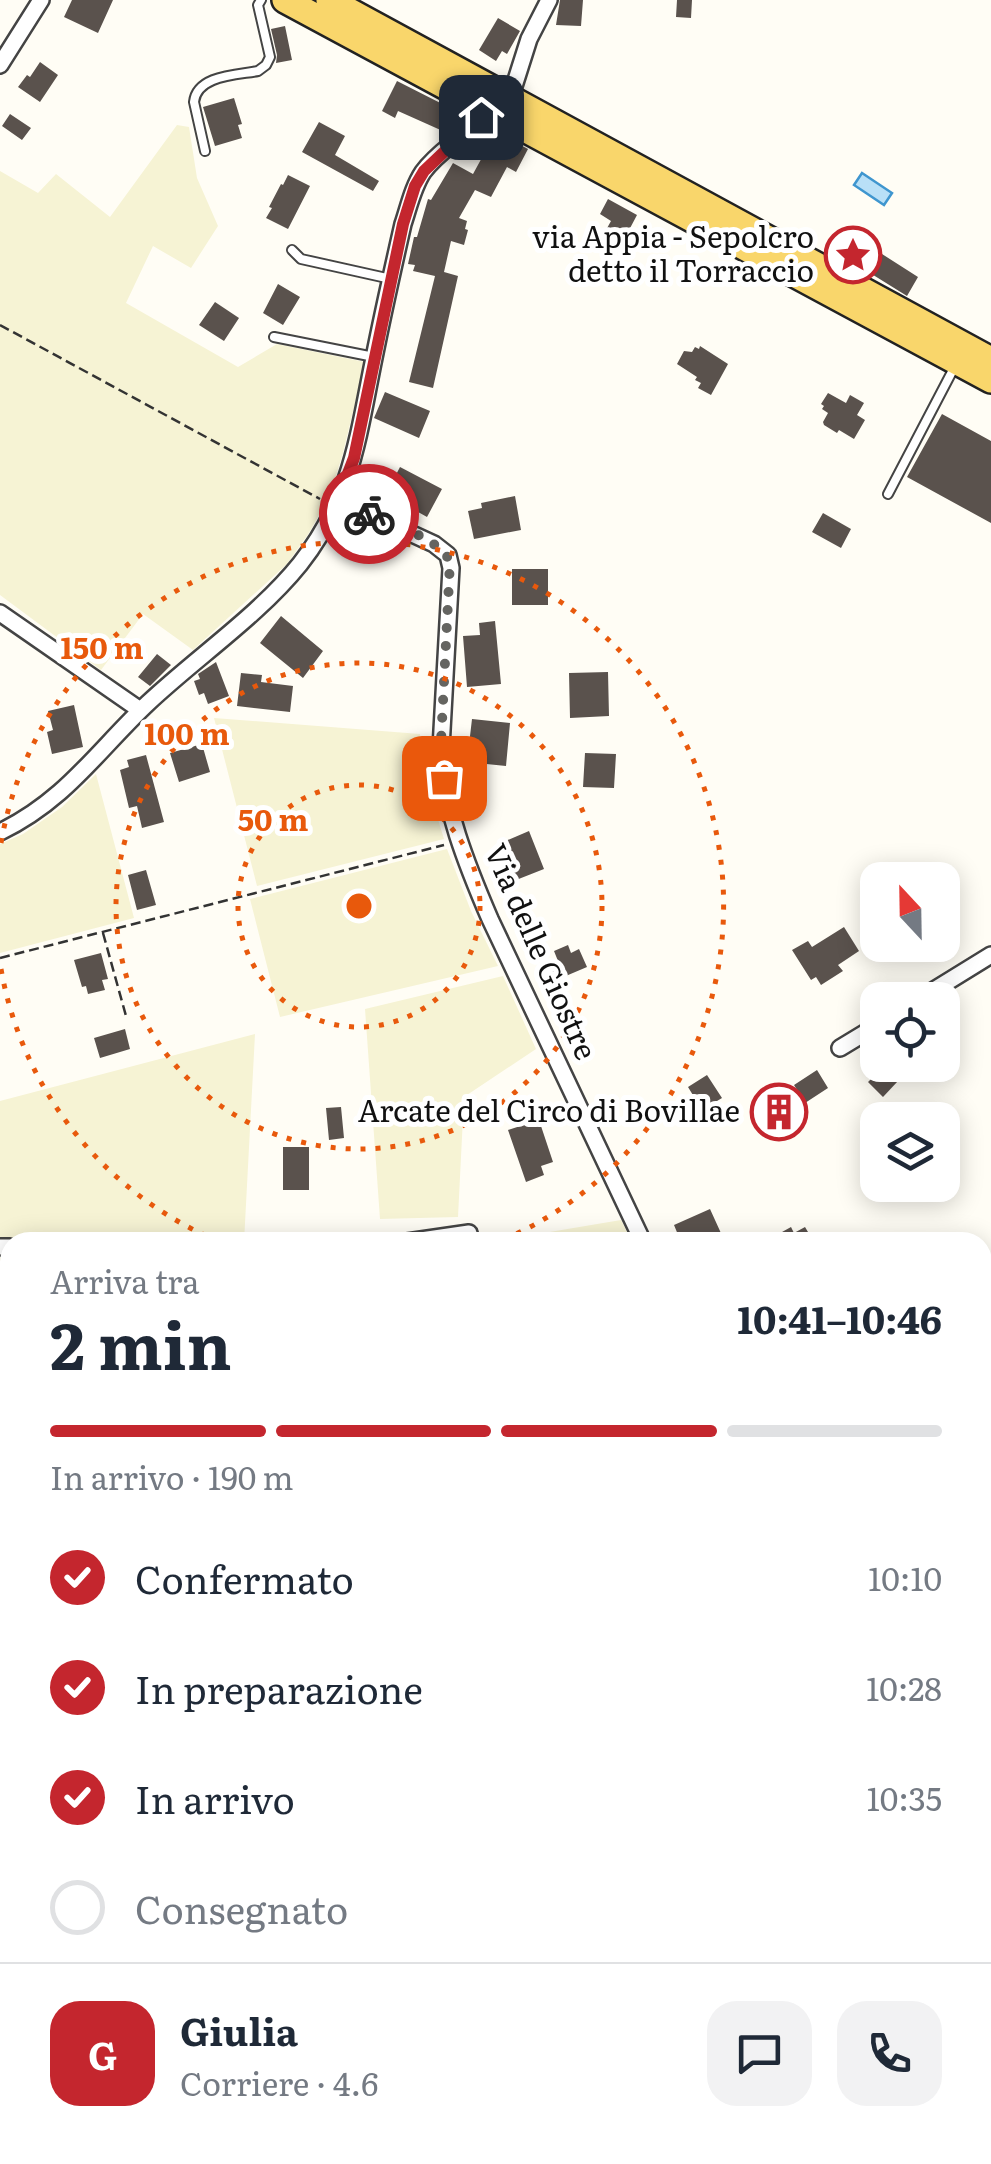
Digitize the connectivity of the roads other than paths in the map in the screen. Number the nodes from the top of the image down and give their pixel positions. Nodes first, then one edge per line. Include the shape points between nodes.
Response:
1 (41, 0) edge
2 (261, 0) edge
3 (285, 0) edge
4 (329, 0) edge
5 (549, 0) edge
6 (0, 65) edge
7 (510, 100) junction
8 (485, 109) junction
9 (206, 151) dead end
10 (292, 250) dead end
11 (391, 279) junction
12 (274, 337) dead end
13 (374, 357) junction
14 (991, 360) edge
15 (957, 362) junction
16 (991, 380) edge
17 (888, 494) dead end
18 (337, 504) junction
19 (0, 613) edge
20 (140, 710) junction
21 (0, 832) edge
22 (991, 955) edge
23 (947, 982) edge
24 (860, 1036) edge
25 (840, 1048) dead end
26 (638, 1232) edge

1 - 6 street
2 - 9 lane via 266,66 204,82 195,94
3 - 8 main road
4 - 7 main road
5 - 7 street
7 - 14 main road
8 - 11 street via 421,176
8 - 15 main road
10 - 11 lane via 301,260
11 - 13 street
12 - 13 lane
13 - 18 street via 354,458
15 - 16 main road
15 - 17 lane
18 - 20 street via 275,591
18 - 26 street, Via delle Giostre via 434,544 449,559 441,758 460,840 490,919
19 - 20 street
20 - 21 street via 51,802
22 - 23 street
24 - 25 street

